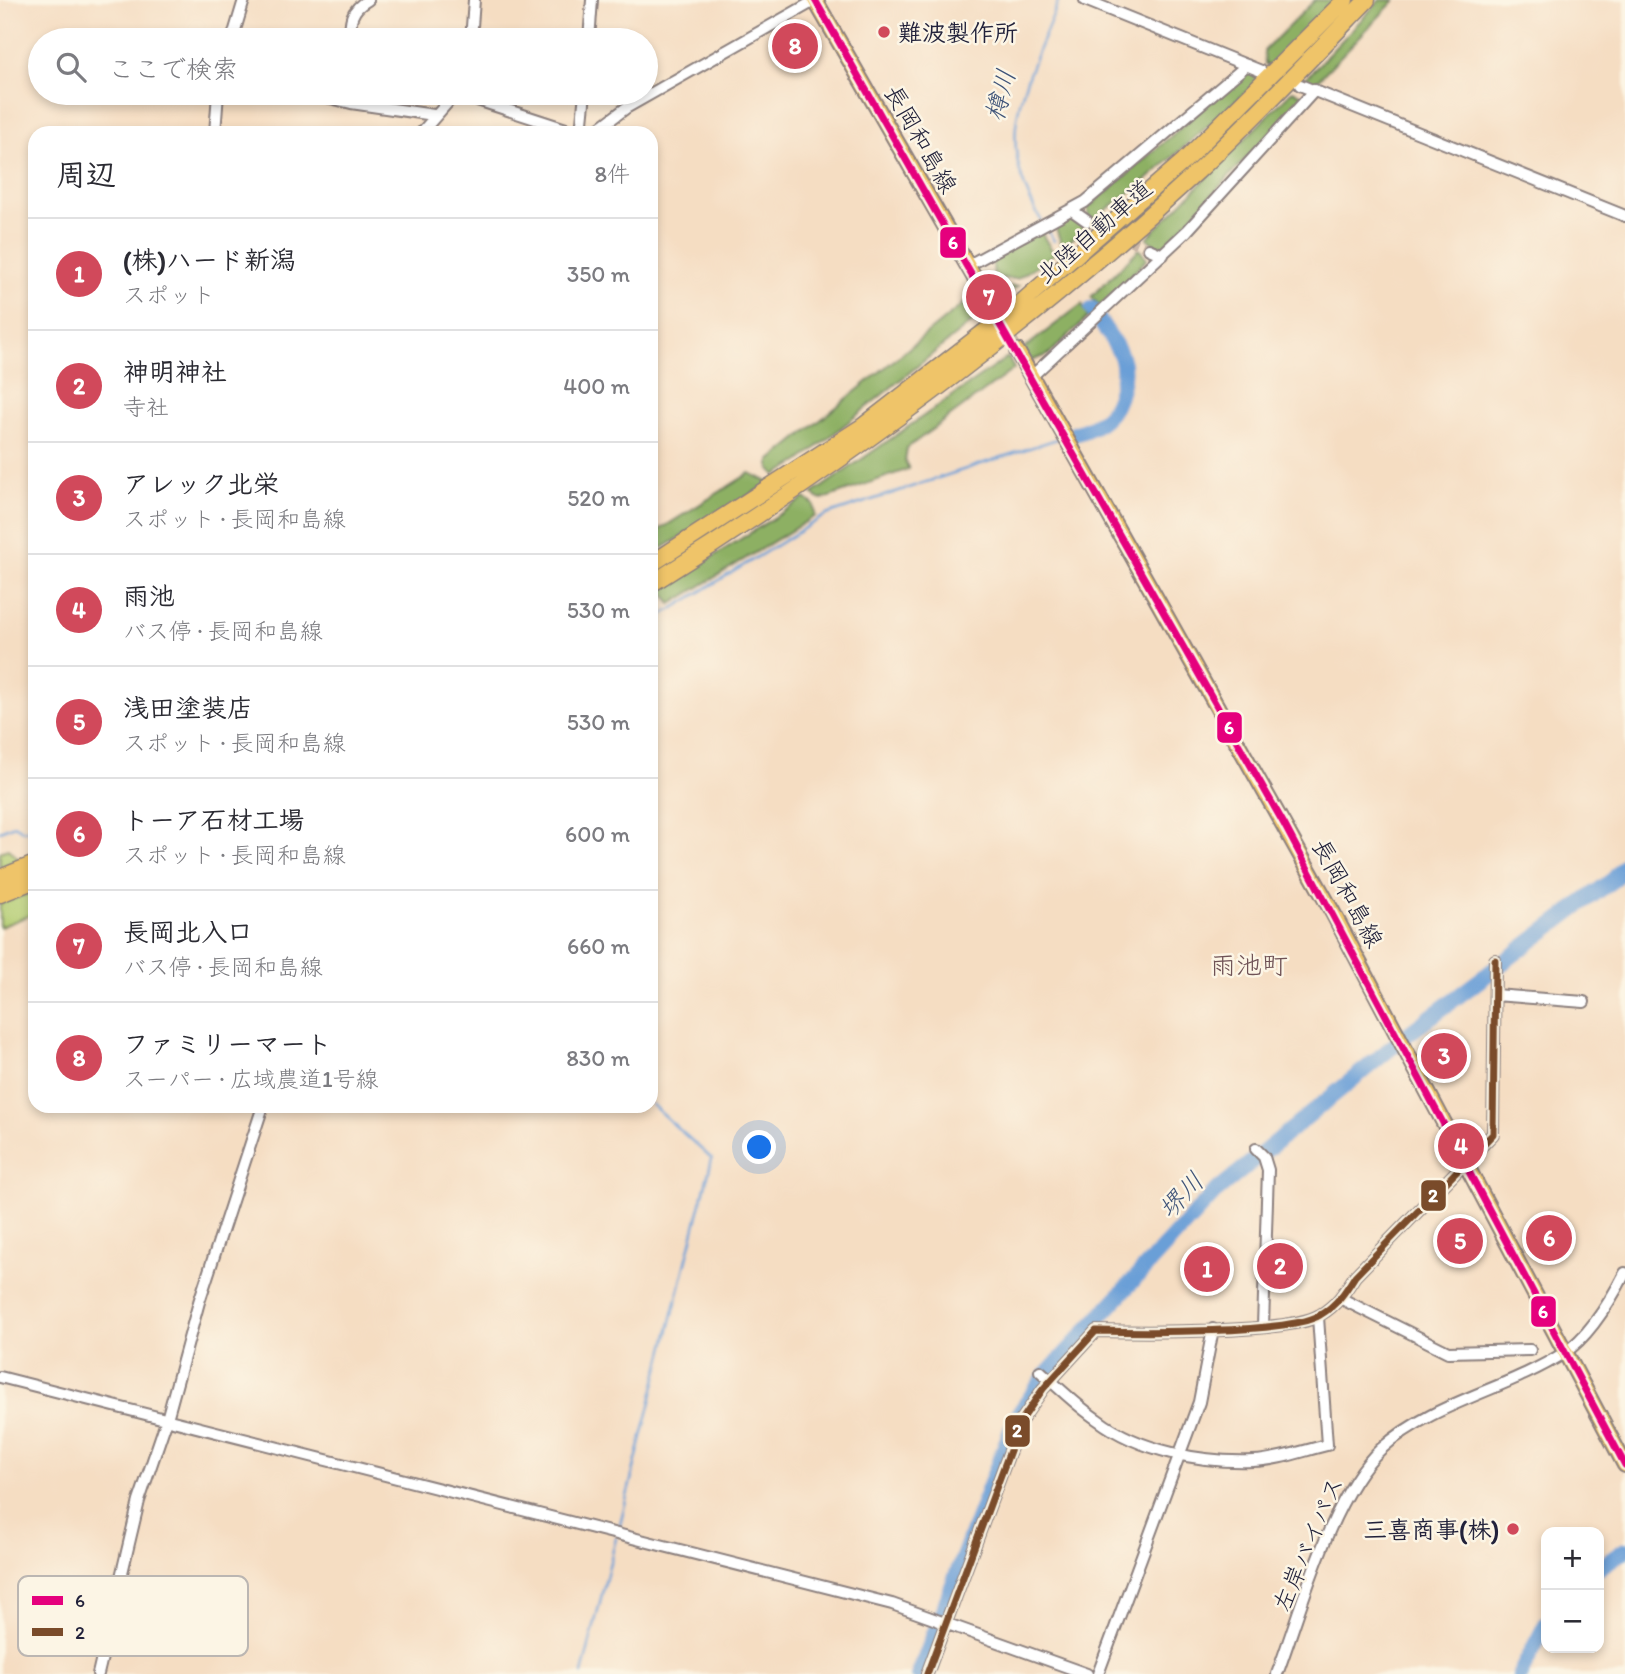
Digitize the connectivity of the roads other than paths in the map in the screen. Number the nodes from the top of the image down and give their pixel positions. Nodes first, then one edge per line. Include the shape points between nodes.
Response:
1 (244, 0) edge
2 (368, 0) edge
3 (474, 0) edge
4 (592, 0) edge
5 (815, 0) edge
6 (1085, 0) edge
7 (1345, 0) edge
8 (1367, 0) edge
9 (236, 28) edge
10 (350, 28) edge
11 (472, 28) edge
12 (590, 28) edge
13 (1247, 65) junction
14 (1261, 71) dead end
15 (1300, 85) dead end
16 (658, 90) edge
17 (1315, 90) junction
18 (217, 105) edge
19 (385, 105) edge
20 (444, 105) edge
21 (493, 105) edge
22 (584, 105) edge
23 (631, 105) edge
24 (434, 115) junction
25 (216, 126) edge
26 (426, 126) edge
27 (557, 126) edge
28 (583, 126) edge
29 (602, 126) edge
30 (1073, 211) junction
31 (1625, 216) edge
32 (1087, 221) tunnel mouth
33 (1149, 249) tunnel mouth
34 (1163, 255) junction
35 (967, 267) junction
36 (988, 301) tunnel mouth
37 (1017, 351) tunnel mouth
38 (1031, 377) junction
39 (658, 559) edge
40 (658, 580) edge
41 (28, 867) edge
42 (0, 878) edge
43 (28, 883) edge
44 (0, 894) edge
45 (1495, 960) dead end
46 (1495, 995) junction
47 (1584, 1002) dead end
48 (261, 1113) edge
49 (1256, 1149) dead end
50 (1465, 1162) junction
51 (1625, 1273) edge
52 (1342, 1298) junction
53 (1318, 1317) junction
54 (1263, 1326) junction
55 (1213, 1329) junction
56 (1530, 1350) dead end
57 (1566, 1352) junction
58 (1040, 1371) dead end
59 (0, 1377) edge
60 (1051, 1381) junction
61 (167, 1419) junction
62 (1182, 1455) junction
63 (1625, 1465) edge
64 (121, 1576) edge
65 (946, 1624) junction
66 (102, 1656) edge
67 (98, 1674) edge
68 (927, 1674) edge
69 (1087, 1674) edge
70 (1098, 1674) edge
71 (1277, 1674) edge

1 - 9 street
2 - 10 street via 355,8
3 - 11 street
4 - 12 street
5 - 16 street
5 - 35 main road, 長岡和島線
6 - 13 street
7 - 39 highway, 北陸自動車道 via 1184,161 1014,309 862,427
8 - 40 highway, 北陸自動車道 via 1199,170 959,373 798,490
13 - 14 street
13 - 30 street
15 - 17 street
17 - 31 street
17 - 34 street
18 - 25 street
19 - 24 street
20 - 24 street
21 - 27 street
22 - 28 street
23 - 29 street
24 - 26 street
30 - 32 street
30 - 35 street via 1033,228
33 - 34 street
34 - 38 street
35 - 36 main road, 長岡和島線
37 - 38 main road, 長岡和島線
38 - 50 main road, 長岡和島線 via 1290,835
41 - 42 highway
43 - 44 highway
45 - 46 street
46 - 47 street
46 - 50 street via 1496,1127
48 - 61 street via 199,1302
49 - 54 street via 1268,1170
50 - 52 street via 1355,1276
50 - 57 main road, 長岡和島線
51 - 57 street, 左岸バイパス via 1602,1311
52 - 53 street
52 - 56 street via 1448,1352
53 - 54 street
53 - 62 street via 1327,1445 1253,1461
54 - 55 street
55 - 60 street via 1096,1331
55 - 62 street via 1206,1377
57 - 63 main road, 長岡和島線
57 - 71 street, 左岸バイパス via 1416,1422 1371,1461 1336,1519
58 - 60 street
59 - 61 street
60 - 62 street via 1116,1432
60 - 65 street via 1021,1421
61 - 64 street
61 - 65 street via 892,1604
62 - 70 street
65 - 68 street
65 - 69 street
66 - 67 street

